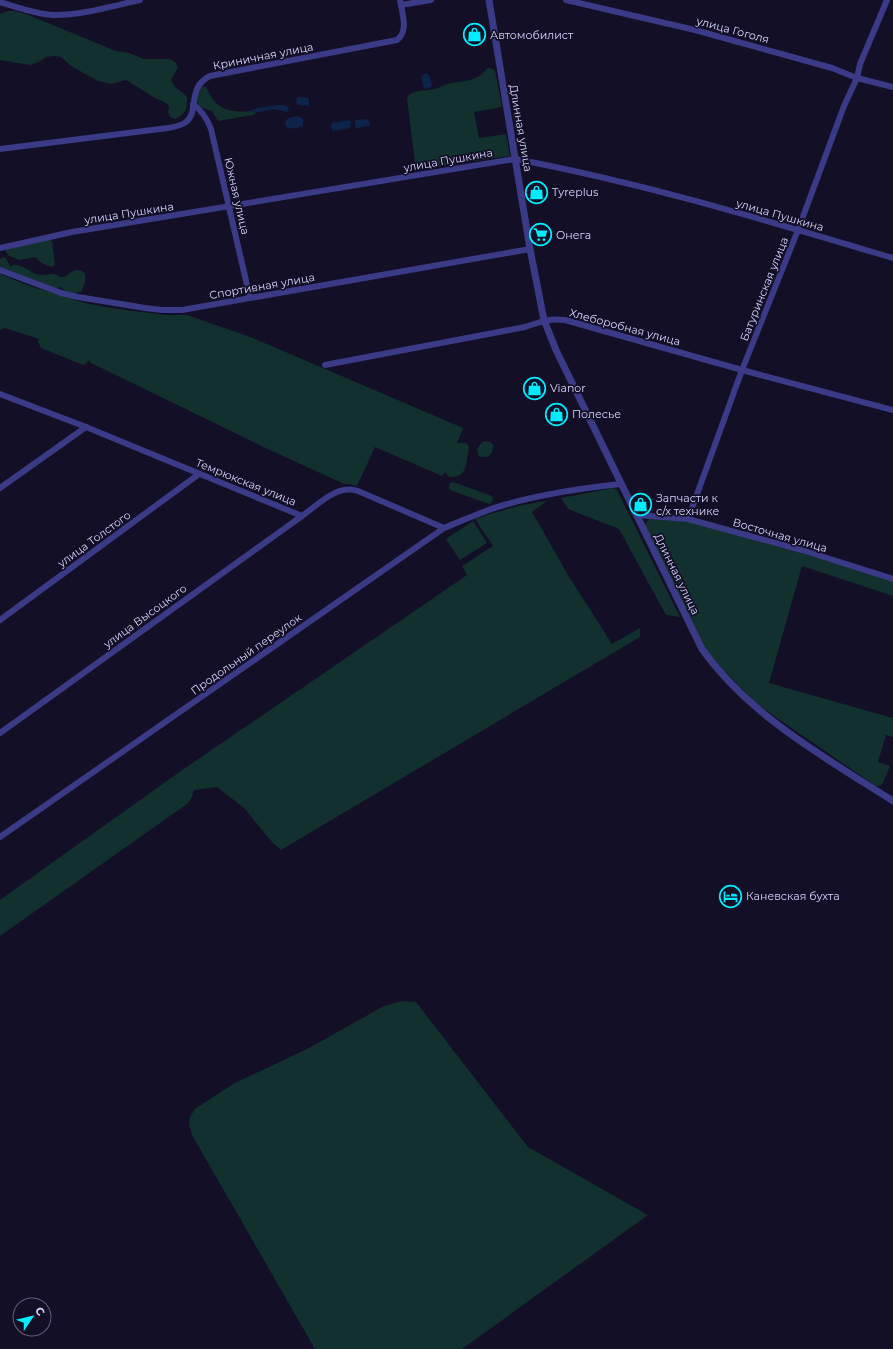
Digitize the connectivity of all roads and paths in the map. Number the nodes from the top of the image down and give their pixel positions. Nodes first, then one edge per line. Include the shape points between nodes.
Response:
1 (140, 0) edge
2 (431, 0) edge
3 (488, 0) edge
4 (566, 0) edge
5 (886, 0) edge
6 (0, 2) edge
7 (401, 3) edge
8 (857, 78) junction
9 (893, 87) edge
10 (193, 104) junction
11 (0, 149) edge
12 (515, 159) junction
13 (228, 207) junction
14 (798, 230) junction
15 (0, 248) edge
16 (530, 249) junction
17 (893, 258) edge
18 (0, 270) edge
19 (250, 298) junction
20 (544, 320) junction
21 (325, 365) dead end
22 (742, 370) junction
23 (0, 394) edge
24 (893, 410) edge
25 (86, 427) junction
26 (199, 474) junction
27 (621, 484) junction
28 (0, 488) edge
29 (636, 515) junction
30 (302, 516) junction
31 (688, 519) junction
32 (444, 528) junction
33 (893, 579) edge
34 (0, 620) edge
35 (0, 733) edge
36 (893, 801) edge
37 (0, 837) edge

1 - 6 street via 54,15
2 - 7 street
3 - 12 street, Длинная улица
4 - 8 street, улица Гоголя via 695,30 832,68
5 - 8 street, Батуринская улица via 860,64
7 - 10 street, Криничная улица via 405,28 403,34 394,41 210,76 198,85
8 - 9 street, улица Гоголя
8 - 14 street, Батуринская улица
10 - 11 street, Криничная улица via 187,121 168,128
10 - 13 street, Южная улица via 203,112 211,129
12 - 13 street, улица Пушкина
12 - 14 street, улица Пушкина via 675,196
12 - 16 street, Длинная улица
13 - 15 street, улица Пушкина via 72,232
13 - 19 street, Южная улица
14 - 17 street, улица Пушкина
14 - 22 street, Батуринская улица
16 - 19 street, Спортивная улица
16 - 20 street, Длинная улица
18 - 19 street, Спортивная улица via 61,293 162,310 182,310
20 - 21 street, Хлеборобная улица via 525,327
20 - 22 street, Хлеборобная улица via 565,320
20 - 27 street, Длинная улица
22 - 24 street, Хлеборобная улица
22 - 31 street, Батуринская улица
23 - 25 street, Темрюкская улица
25 - 26 street, Темрюкская улица
25 - 28 street
26 - 30 street, Темрюкская улица
26 - 34 street, улица Толстого
27 - 29 street, Длинная улица
27 - 32 street via 575,490 505,505
29 - 31 street, Восточная улица
29 - 36 street, Длинная улица via 702,648 722,674 740,694 770,719
30 - 32 street, Темрюкская улица via 336,492 349,489
30 - 35 street, улица Высоцкого
31 - 33 street, Восточная улица via 805,551
32 - 37 street, Продольный переулок

